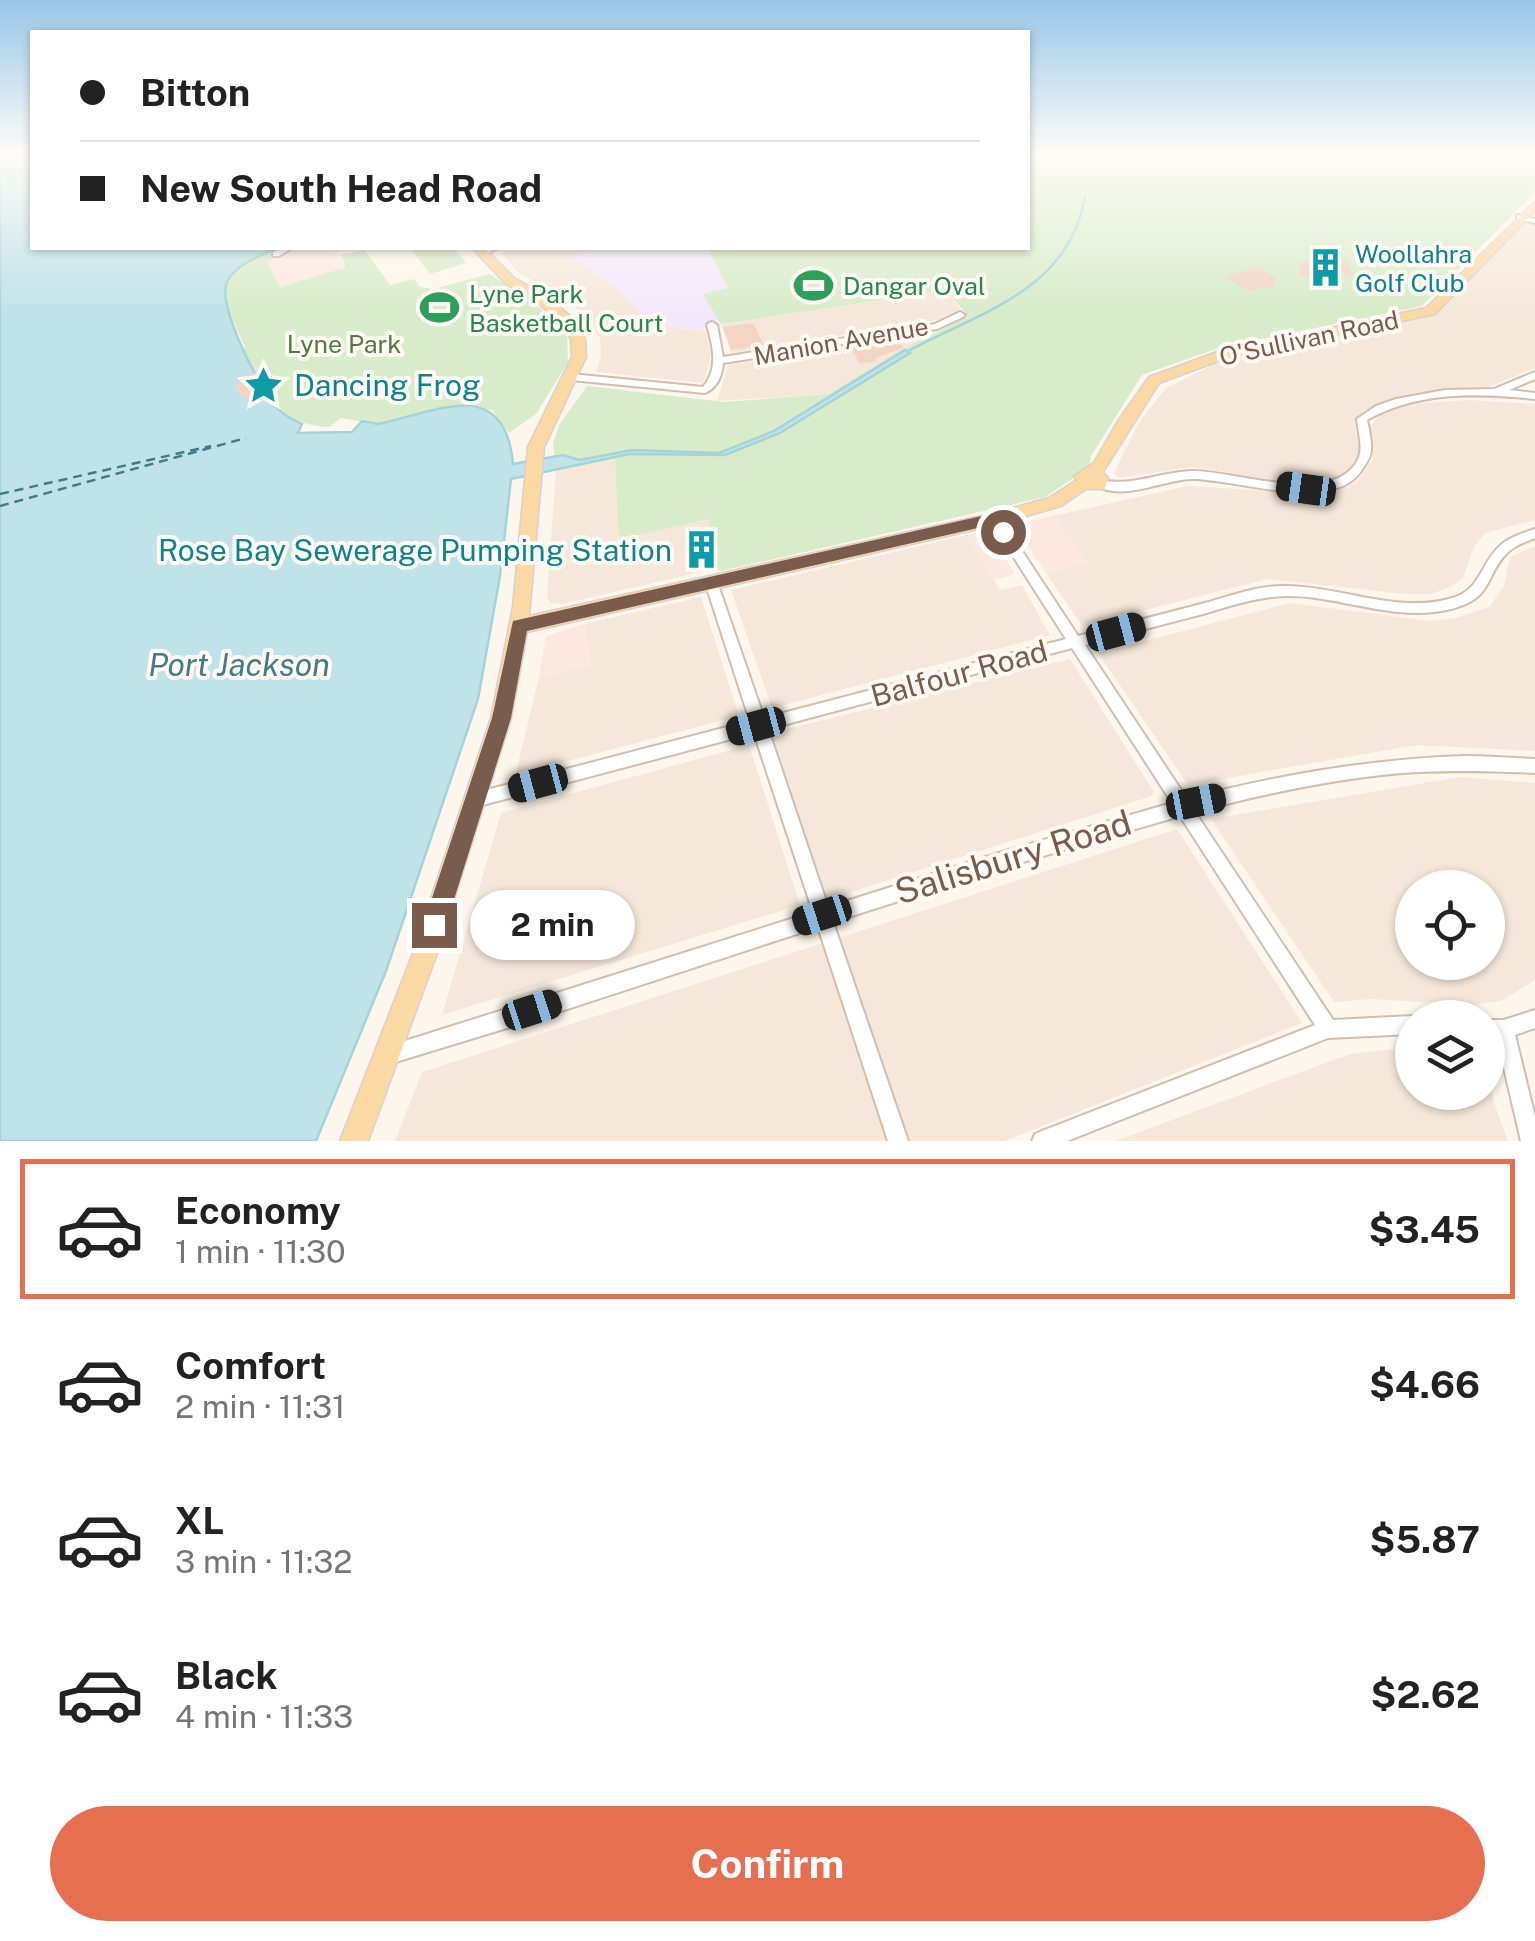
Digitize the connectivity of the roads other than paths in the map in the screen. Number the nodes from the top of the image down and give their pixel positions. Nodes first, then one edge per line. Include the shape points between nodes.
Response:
1 (1527, 219) edge
2 (284, 250) edge
3 (485, 250) edge
4 (276, 254) dead end
5 (960, 315) dead end
6 (712, 326) dead end
7 (720, 361) junction
8 (1535, 375) edge
9 (571, 377) junction
10 (1492, 394) junction
11 (1535, 396) edge
12 (1092, 480) junction
13 (995, 518) junction
14 (1535, 534) edge
15 (711, 582) junction
16 (520, 626) junction
17 (1074, 643) junction
18 (756, 726) junction
19 (1535, 766) edge
20 (475, 800) junction
21 (1182, 805) junction
22 (822, 915) junction
23 (1535, 1019) edge
24 (1395, 1026) edge
25 (1505, 1027) edge
26 (1328, 1029) junction
27 (390, 1055) junction
28 (1505, 1057) edge
29 (354, 1141) edge
30 (898, 1141) edge
31 (1042, 1141) edge
32 (1532, 1141) edge

1 - 12 main road, O'Sullivan Road via 1430,311 1223,355 1154,380
2 - 4 street
3 - 9 main road via 502,274 552,306 573,329 580,348
5 - 7 street, Manion Avenue via 937,326
6 - 7 street
7 - 9 street via 707,390
8 - 10 street
9 - 16 main road via 544,424 534,467
10 - 11 street
10 - 12 street via 1426,396 1377,408 1362,419 1366,456 1350,479 1331,487 1194,475 1116,489
12 - 13 main road, O'Sullivan Road via 1055,502
13 - 15 main road, O'Sullivan Road
13 - 17 street
14 - 17 street, Balfour Road via 1504,546 1479,590 1451,604 1415,607 1274,591
15 - 16 main road, O'Sullivan Road
15 - 18 street
16 - 20 main road
17 - 18 street, Balfour Road
17 - 21 street
18 - 20 street, Balfour Road
18 - 22 street
19 - 21 street, Salisbury Road via 1420,763
20 - 27 main road
21 - 22 street, Salisbury Road
21 - 26 street
22 - 27 street, Salisbury Road
22 - 30 street
23 - 25 street
24 - 26 street
26 - 31 street
27 - 29 main road
28 - 32 street

